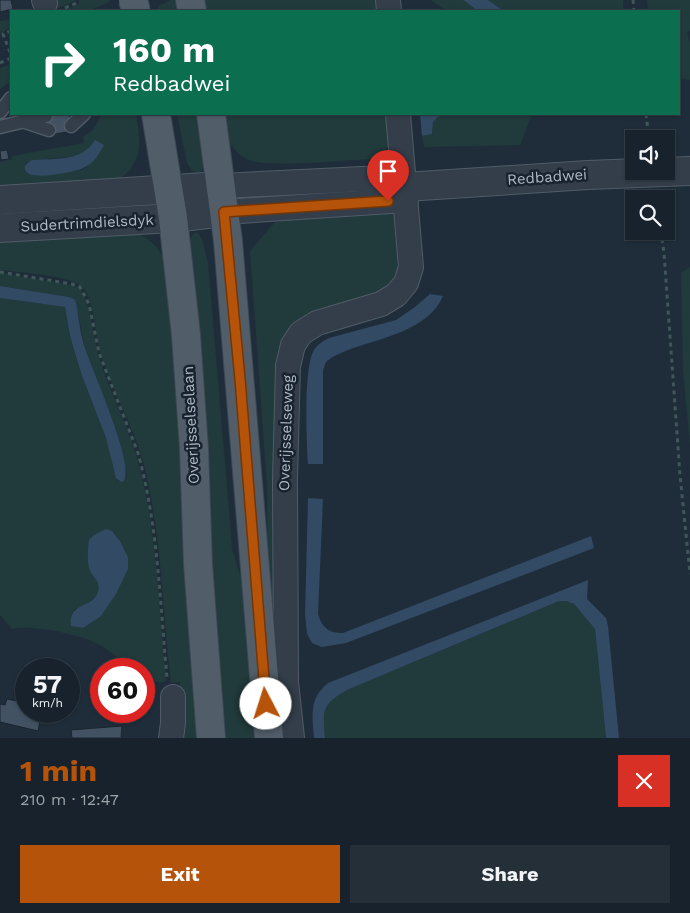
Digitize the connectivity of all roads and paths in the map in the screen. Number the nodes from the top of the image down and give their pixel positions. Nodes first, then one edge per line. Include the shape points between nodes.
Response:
1 (77, 0) edge
2 (49, 5) edge
3 (10, 31) edge
4 (10, 54) edge
5 (10, 99) edge
6 (0, 112) edge
7 (83, 115) edge
8 (156, 115) edge
9 (211, 115) edge
10 (398, 115) edge
11 (646, 115) edge
12 (46, 116) dead end
13 (28, 118) edge
14 (0, 126) edge
15 (71, 126) dead end
16 (49, 130) dead end
17 (648, 130) edge
18 (690, 171) edge
19 (405, 188) junction
20 (169, 189) junction
21 (223, 199) junction
22 (0, 200) edge
23 (173, 218) junction
24 (0, 228) edge
25 (662, 240) edge
26 (0, 272) edge
27 (690, 574) edge
28 (173, 697) joint
29 (171, 738) edge
30 (211, 738) edge
31 (269, 738) edge
32 (292, 738) edge

1 - 2 path via 77,3
3 - 4 path via 3,34
5 - 6 lane
7 - 15 lane
8 - 20 main road, Overijsselselaan
9 - 21 main road
10 - 19 street, Overijsselseweg
11 - 17 path
12 - 13 lane
13 - 14 lane
13 - 16 lane
18 - 19 street, Redbadwei
19 - 21 street, Redbadwei
19 - 32 street, Overijsselseweg via 411,267 406,283 396,295 381,304 317,323 301,333 293,345 288,366 284,479 286,682
20 - 21 street, Sudertrimdielsdyk
20 - 22 street, Sudertrimdielsdyk
20 - 23 main road, Overijsselselaan
21 - 23 street, Sudertrimdielsdyk
21 - 31 main road
23 - 24 street, Sudertrimdielsdyk
23 - 30 main road, Overijsselselaan via 186,335
25 - 27 path
26 - 28 path via 72,284 85,294 99,353 142,468 155,546 168,684
28 - 29 street

